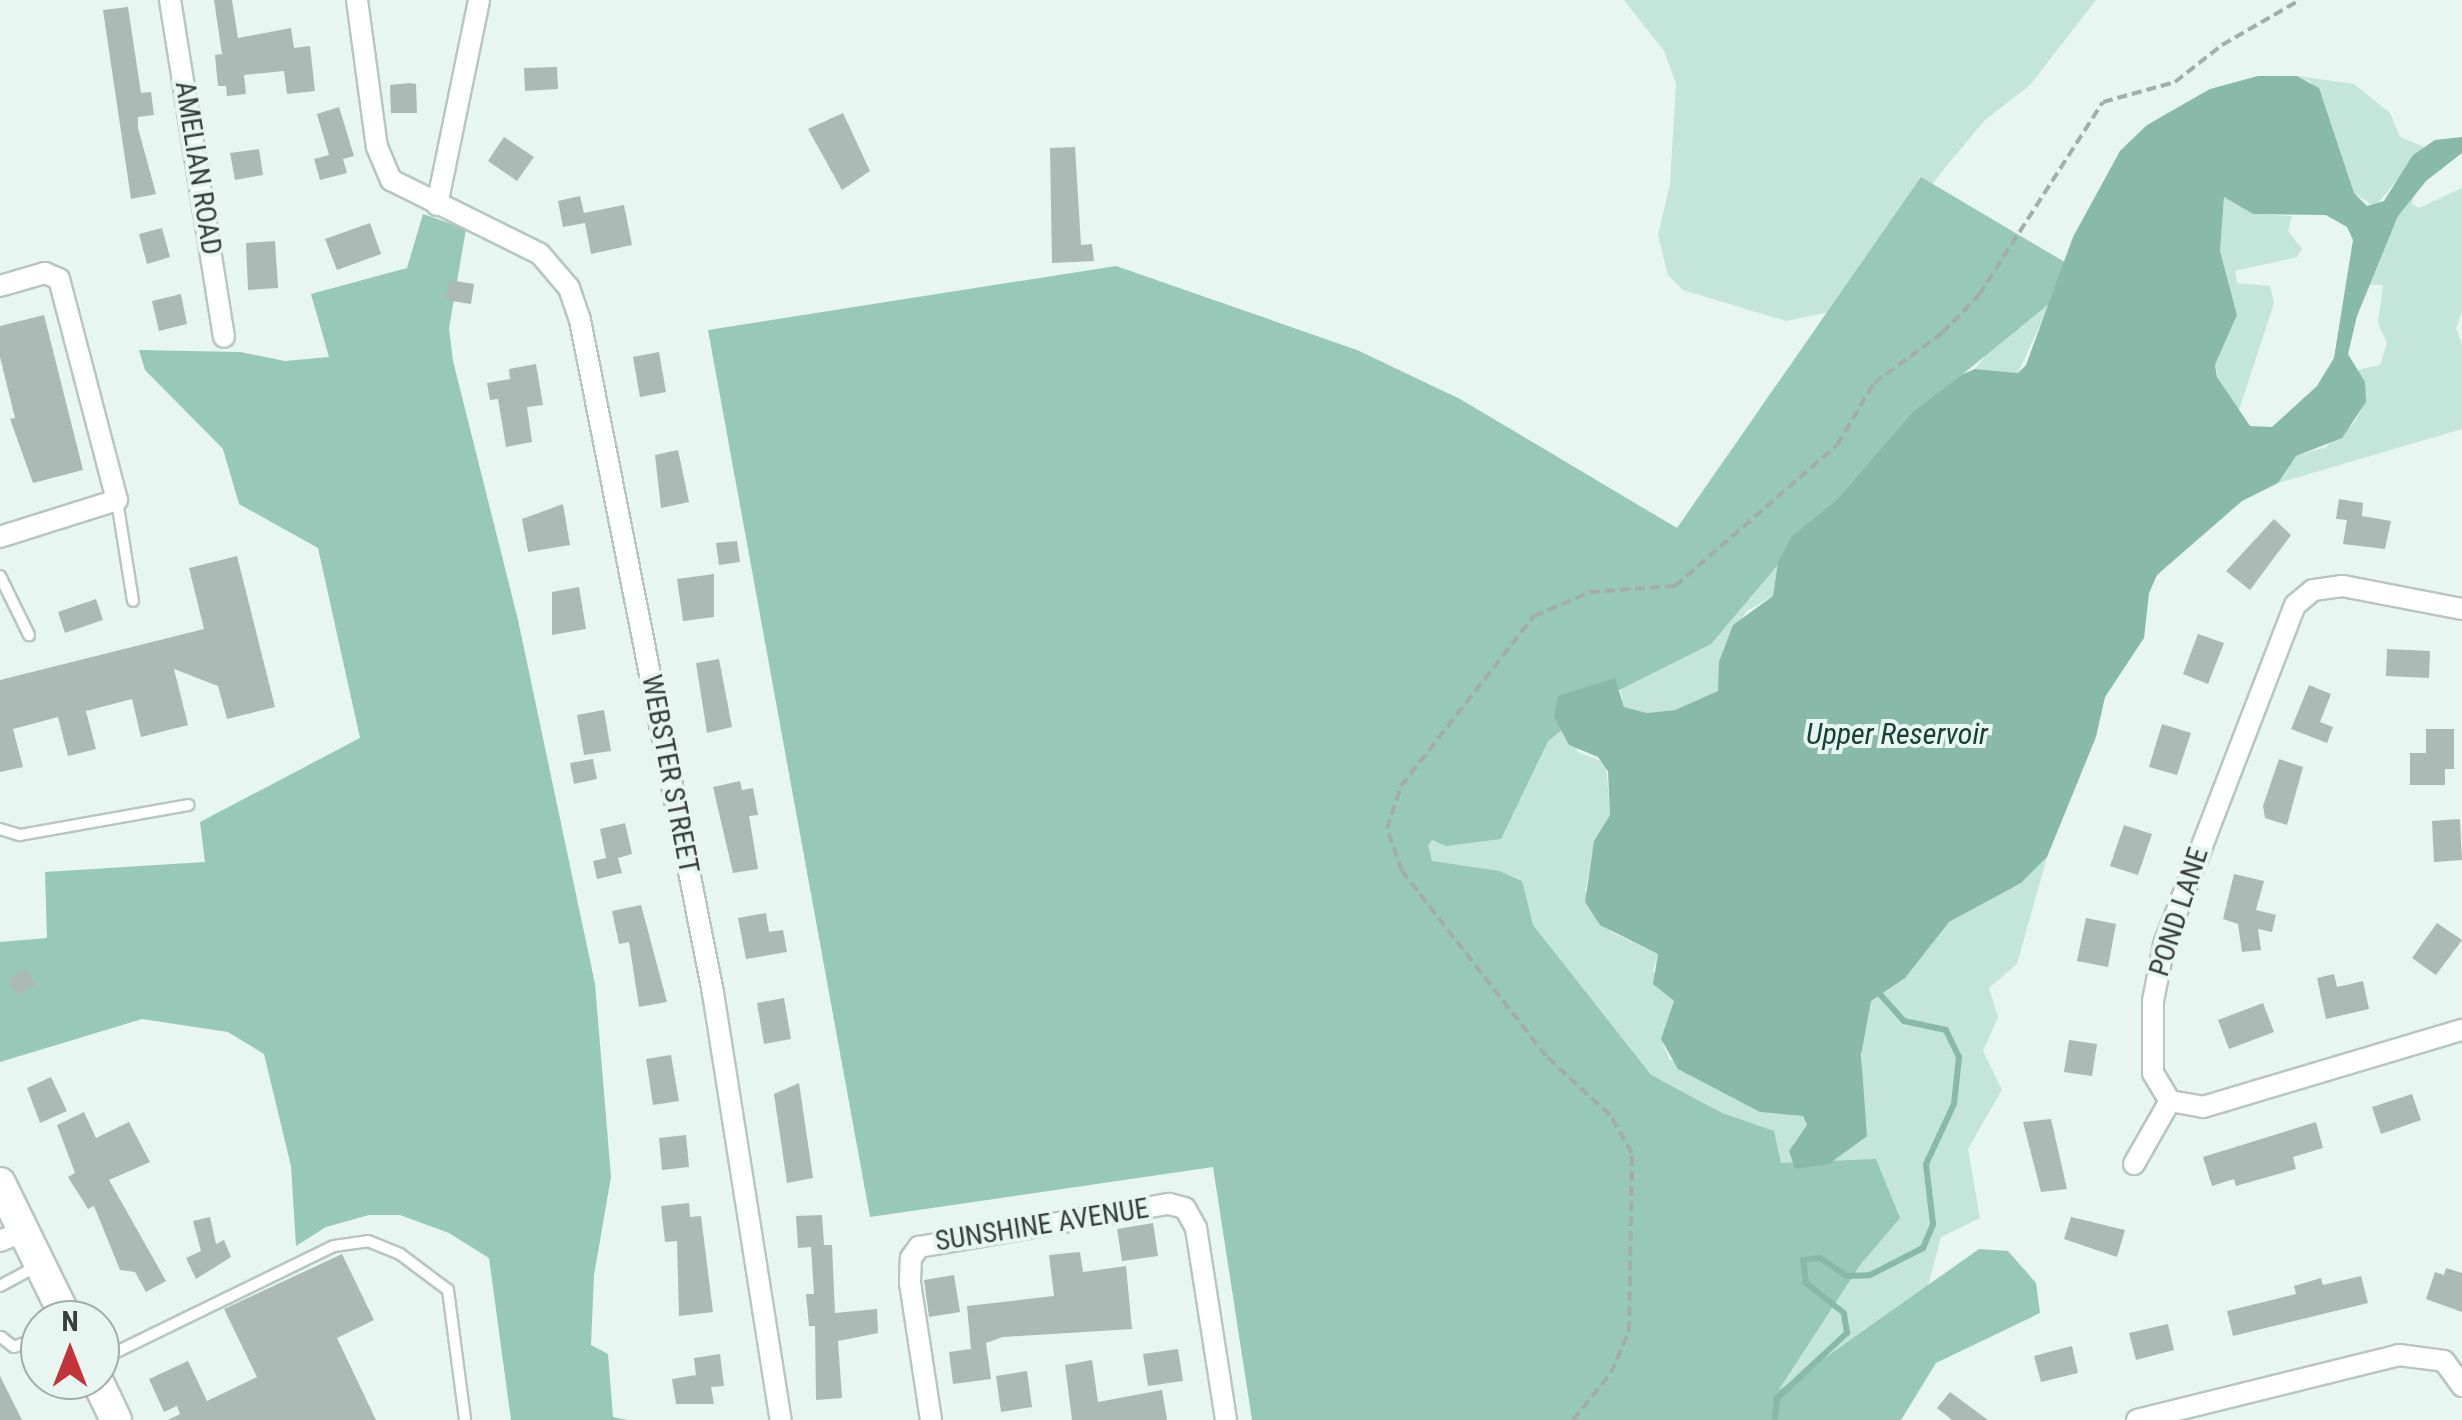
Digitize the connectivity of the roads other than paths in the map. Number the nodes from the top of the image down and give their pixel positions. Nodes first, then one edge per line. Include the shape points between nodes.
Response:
1 (170, 0) edge
2 (356, 0) edge
3 (479, 0) edge
4 (436, 205) junction
5 (0, 286) edge
6 (224, 337) dead end
7 (117, 500) junction
8 (0, 538) edge
9 (0, 576) edge
10 (133, 601) dead end
11 (2462, 609) edge
12 (29, 635) dead end
13 (188, 805) dead end
14 (1, 831) edge
15 (2462, 1030) edge
16 (2170, 1101) junction
17 (2134, 1164) dead end
18 (0, 1184) edge
19 (12, 1236) edge
20 (40, 1265) junction
21 (0, 1286) edge
22 (57, 1300) edge
23 (120, 1350) edge
24 (2462, 1386) edge
25 (465, 1420) edge
26 (781, 1420) edge
27 (931, 1420) edge
28 (1226, 1420) edge
29 (2137, 1420) edge

1 - 6 street, AMELIAN ROAD
2 - 4 street, WEBSTER STREET via 384,170 400,188
3 - 4 street
4 - 26 street, WEBSTER STREET via 550,262 580,320 713,993
5 - 7 street via 45,272 60,279
7 - 8 street
7 - 10 lane
9 - 12 lane
11 - 16 street, POND LANE via 2332,586 2304,596 2288,616 2158,963 2152,1073
13 - 14 lane via 20,835
15 - 16 street via 2214,1104
16 - 17 street
18 - 19 main road
19 - 20 main road
20 - 21 lane
20 - 22 main road
23 - 25 lane via 334,1246 368,1242 400,1254 448,1290
24 - 29 street via 2436,1356 2399,1355
27 - 28 street, SUNSHINE AVENUE via 910,1283 910,1258 919,1247 1169,1204 1184,1208 1196,1228

